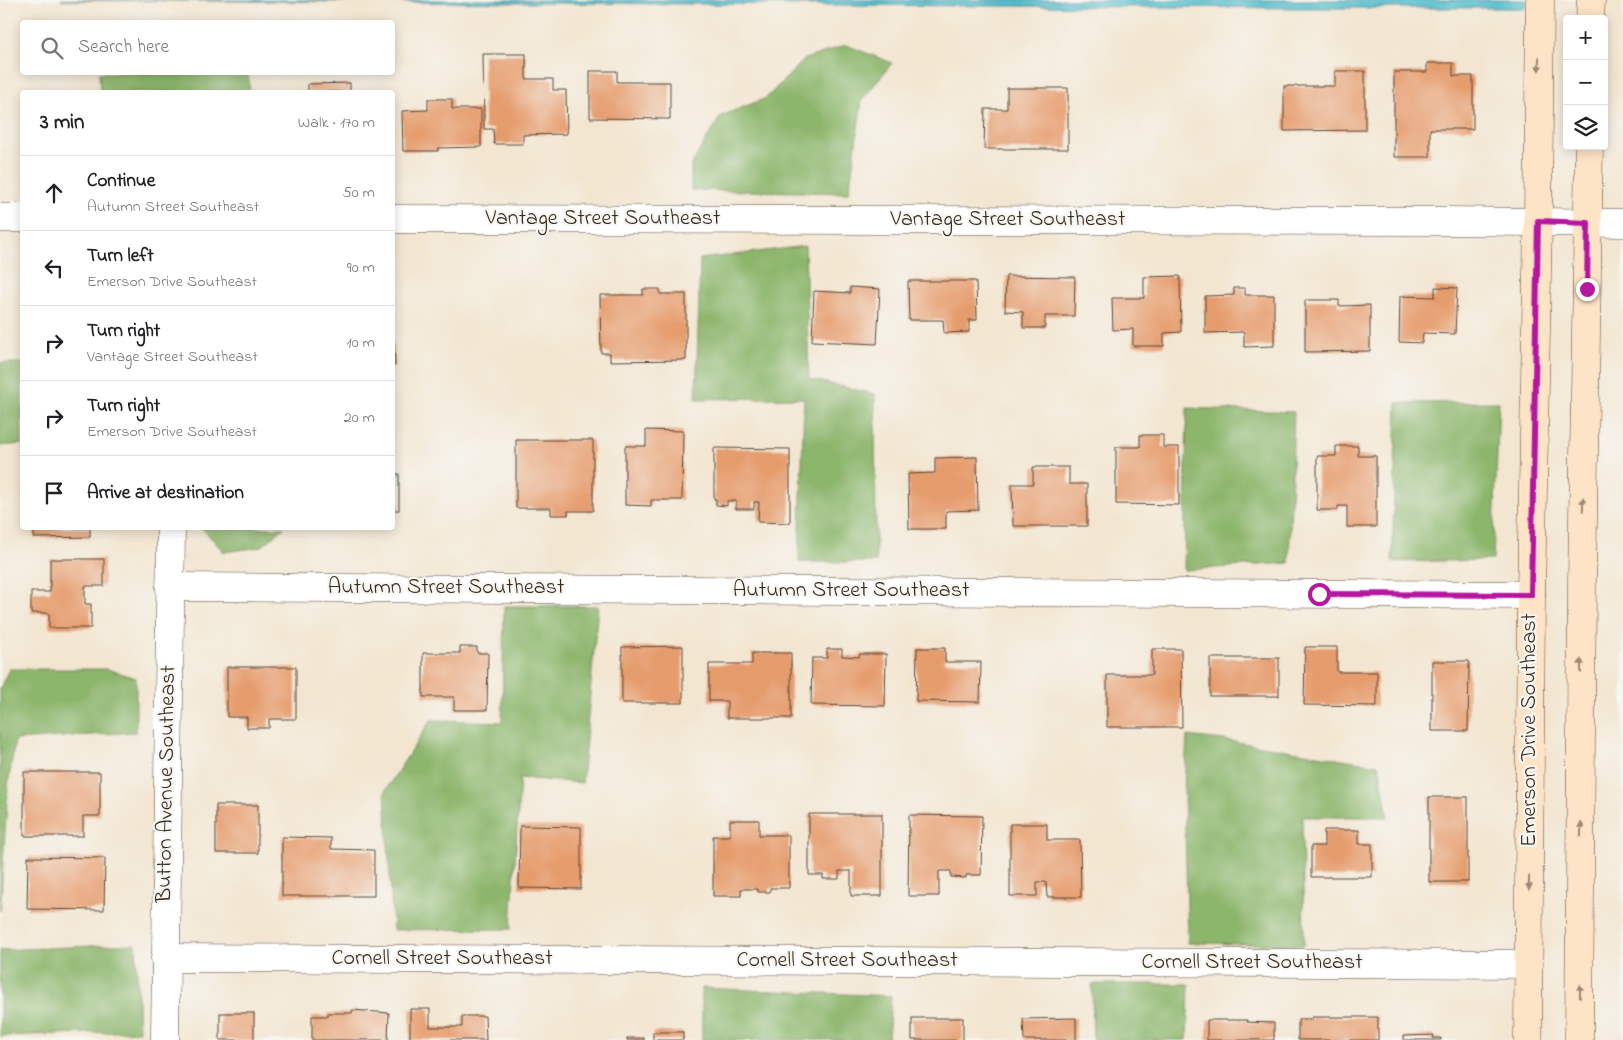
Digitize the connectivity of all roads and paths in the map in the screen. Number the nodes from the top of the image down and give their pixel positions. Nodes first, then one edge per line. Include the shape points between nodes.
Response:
1 (1540, 0) edge
2 (1590, 0) edge
3 (1590, 15) edge
4 (1589, 150) edge
5 (0, 218) edge
6 (20, 218) edge
7 (395, 219) edge
8 (1538, 221) junction
9 (1588, 223) junction
10 (1623, 223) edge
11 (171, 530) edge
12 (170, 587) junction
13 (1531, 595) junction
14 (165, 958) junction
15 (1529, 964) junction
16 (165, 1040) edge
17 (1528, 1040) edge
18 (1579, 1040) edge

1 -> 8 street, Emerson Drive Southeast
2 - 3 street
4 - 9 street
5 - 6 street
7 - 8 street, Vantage Street Southeast
8 - 9 street, Vantage Street Southeast
8 - 13 street, Emerson Drive Southeast
9 - 10 street, Vantage Street Southeast
18 -> 9 street
11 - 12 street, Button Avenue Southeast
12 - 13 street, Autumn Street Southeast
12 - 14 street, Button Avenue Southeast
13 -> 15 street, Emerson Drive Southeast
14 - 15 street, Cornell Street Southeast
14 - 16 street, Button Avenue Southeast
15 - 17 street, Emerson Drive Southeast

